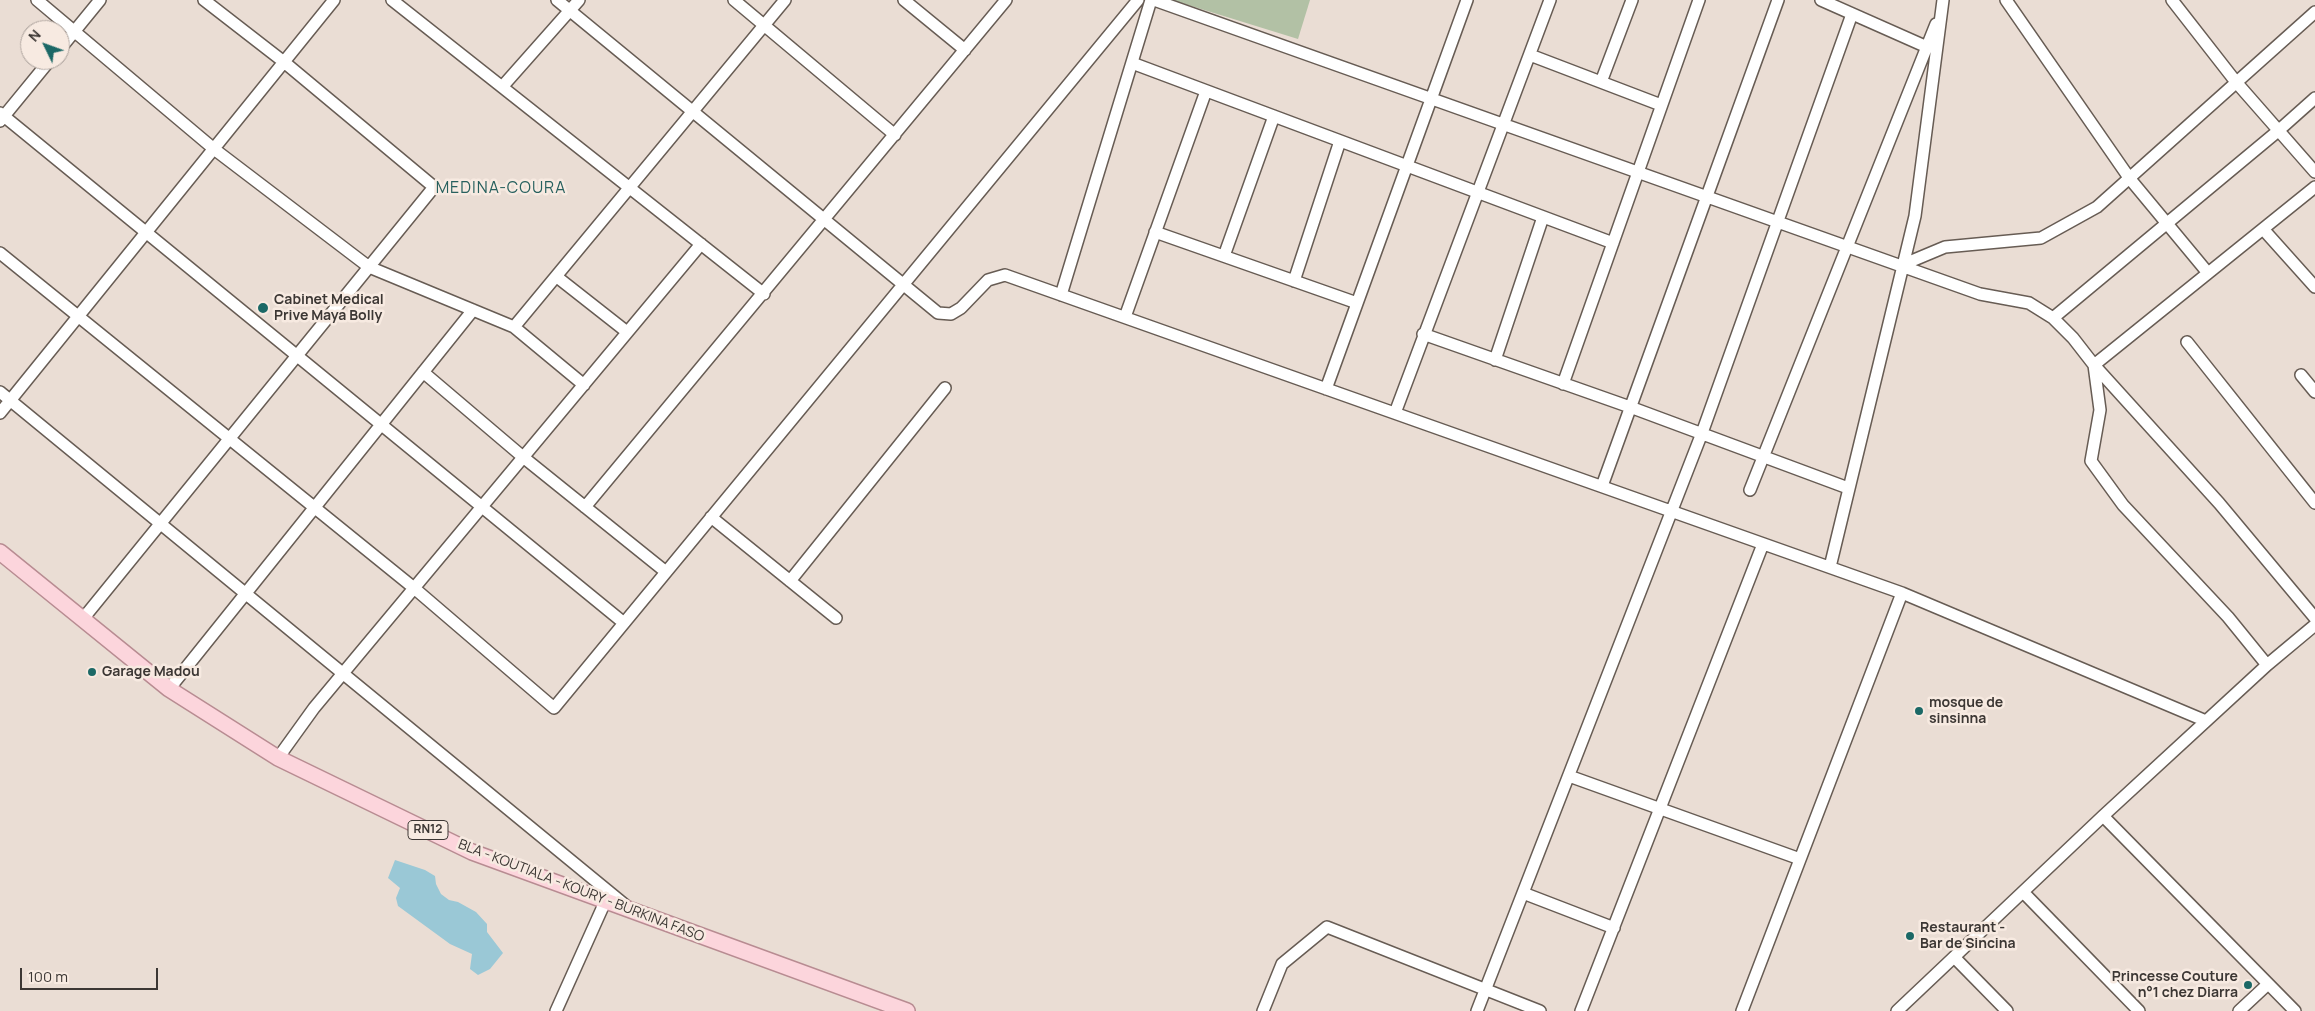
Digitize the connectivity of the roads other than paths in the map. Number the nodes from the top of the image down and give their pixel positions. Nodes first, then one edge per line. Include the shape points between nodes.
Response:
1 (37, 0) edge
2 (100, 0) edge
3 (204, 0) edge
4 (334, 0) edge
5 (392, 0) edge
6 (557, 0) edge
7 (578, 0) edge
8 (734, 0) edge
9 (785, 0) edge
10 (904, 0) edge
11 (1006, 0) edge
12 (1138, 0) edge
13 (1153, 0) edge
14 (1467, 0) edge
15 (1550, 0) edge
16 (1632, 0) edge
17 (1699, 0) edge
18 (1778, 0) edge
19 (1821, 0) edge
20 (2006, 0) edge
21 (2172, 0) edge
22 (1943, 4) edge
23 (569, 10) junction
24 (2315, 12) edge
25 (1852, 14) junction
26 (764, 26) junction
27 (75, 31) junction
28 (70, 37) edge
29 (1927, 47) junction
30 (965, 50) junction
31 (1530, 55) junction
32 (284, 62) junction
33 (1132, 63) junction
34 (41, 70) edge
35 (1601, 82) junction
36 (2236, 82) junction
37 (502, 87) junction
38 (1206, 91) junction
39 (1432, 98) junction
40 (2315, 98) edge
41 (1661, 105) junction
42 (693, 110) junction
43 (1, 116) edge
44 (1274, 116) junction
45 (1504, 124) junction
46 (2278, 131) junction
47 (895, 135) junction
48 (1340, 141) junction
49 (214, 149) junction
50 (1407, 166) junction
51 (1639, 172) junction
52 (2315, 172) edge
53 (2130, 179) junction
54 (2315, 186) edge
55 (630, 188) junction
56 (1479, 193) junction
57 (1707, 196) junction
58 (1543, 217) junction
59 (824, 221) junction
60 (1778, 221) junction
61 (2167, 223) junction
62 (2263, 229) junction
63 (146, 232) junction
64 (1155, 232) junction
65 (701, 244) junction
66 (1613, 244) junction
67 (1848, 246) junction
68 (0, 253) edge
69 (1224, 256) junction
70 (1902, 265) junction
71 (369, 267) junction
72 (2208, 273) junction
73 (557, 277) junction
74 (1294, 281) junction
75 (903, 284) junction
76 (2315, 287) edge
77 (764, 294) junction
78 (1061, 295) junction
79 (1357, 303) junction
80 (473, 310) junction
81 (78, 315) junction
82 (1124, 317) junction
83 (2053, 318) junction
84 (514, 327) junction
85 (627, 332) junction
86 (1423, 334) junction
87 (2187, 342) dead end
88 (297, 355) junction
89 (1495, 360) junction
90 (2094, 365) junction
91 (424, 372) junction
92 (2300, 375) dead end
93 (1563, 384) junction
94 (584, 385) junction
95 (945, 388) dead end
96 (1326, 389) junction
97 (0, 392) edge
98 (2315, 392) edge
99 (10, 400) junction
100 (1630, 407) junction
101 (0, 412) edge
102 (1395, 413) junction
103 (382, 424) junction
104 (1702, 434) junction
105 (229, 439) junction
106 (523, 457) junction
107 (1764, 457) junction
108 (1602, 486) junction
109 (1848, 488) junction
110 (1750, 490) dead end
111 (2315, 503) edge
112 (482, 506) junction
113 (585, 507) junction
114 (314, 509) junction
115 (1672, 511) junction
116 (711, 517) junction
117 (160, 523) junction
118 (1763, 544) junction
119 (0, 552) edge
120 (1830, 567) junction
121 (666, 572) junction
122 (790, 581) junction
123 (414, 588) junction
124 (246, 593) junction
125 (1902, 593) junction
126 (836, 618) dead end
127 (2315, 618) edge
128 (82, 620) junction
129 (624, 623) junction
130 (2315, 625) edge
131 (2268, 665) junction
132 (343, 673) junction
133 (169, 689) junction
134 (2206, 721) junction
135 (278, 758) junction
136 (1569, 776) junction
137 (1660, 809) junction
138 (2103, 816) junction
139 (1800, 859) junction
140 (2023, 892) junction
141 (1523, 893) junction
142 (605, 902) junction
143 (632, 912) junction
144 (1614, 928) junction
145 (1954, 957) junction
146 (2268, 984) junction
147 (1486, 990) junction
148 (900, 1010) edge
149 (556, 1011) edge
150 (1264, 1011) edge
151 (1478, 1011) edge
152 (1540, 1011) edge
153 (1581, 1011) edge
154 (1742, 1011) edge
155 (1897, 1011) edge
156 (2007, 1011) edge
157 (2139, 1011) edge
158 (2239, 1011) edge
159 (2295, 1011) edge

1 - 27 street
2 - 27 street
3 - 32 street
4 - 32 street
5 - 37 street
6 - 23 street
7 - 23 street
8 - 26 street
9 - 26 street
10 - 30 street
11 - 30 street
12 - 75 street
13 - 33 street
13 - 39 street
14 - 39 street
15 - 31 street
16 - 35 street
17 - 41 street
18 - 57 street
19 - 25 street
20 - 53 street
21 - 36 street
22 - 29 street
22 - 70 street via 1915,216
23 - 37 street
23 - 42 street
24 - 36 street
25 - 29 street
25 - 60 street
26 - 42 street
26 - 47 street
27 - 28 street
27 - 49 street
29 - 67 street
30 - 47 street
31 - 35 street
31 - 45 street
32 - 49 street
32 - 71 street via 434,187
33 - 38 street
33 - 78 street
34 - 43 street
35 - 41 street
36 - 46 street
36 - 53 street
37 - 55 street
38 - 44 street
38 - 64 street
39 - 45 street
39 - 50 street
40 - 46 street
41 - 51 street
42 - 55 street
42 - 59 street
43 - 63 street
44 - 48 street
44 - 69 street
45 - 51 street
45 - 56 street
46 - 52 street
46 - 61 street
47 - 59 street
48 - 50 street
48 - 74 street
49 - 63 street
49 - 71 street
50 - 56 street
50 - 79 street
51 - 57 street
51 - 66 street
53 - 61 street
53 - 70 street via 2097,207 2041,238 1945,247
54 - 62 street
55 - 65 street
55 - 73 street
56 - 58 street
56 - 86 street
57 - 60 street
57 - 100 street
58 - 66 street
58 - 89 street
59 - 75 street
59 - 77 street
60 - 67 street
60 - 104 street
61 - 72 street
61 - 83 street
62 - 72 street
62 - 76 street
63 - 81 street
63 - 88 street
64 - 69 street
64 - 82 street
65 - 77 street
65 - 85 street
66 - 93 street
67 - 70 street
67 - 107 street
68 - 81 street
69 - 74 street
70 - 83 street via 1980,294 2029,303
70 - 109 street
71 - 80 street
71 - 88 street
72 - 90 street
73 - 84 street
73 - 85 street
74 - 79 street
75 - 78 street via 938,313 951,314 988,280 1005,275
75 - 116 street
77 - 113 street
78 - 82 street
79 - 96 street
80 - 84 street
80 - 91 street
81 - 99 street
81 - 105 street
82 - 96 street
83 - 90 street
84 - 94 street
85 - 94 street
86 - 89 street
86 - 102 street
87 - 111 street
88 - 103 street
88 - 105 street
89 - 93 street
90 - 127 street via 2219,503
90 - 131 street via 2100,410 2091,460 2123,505
91 - 103 street
91 - 106 street
92 - 98 street
93 - 100 street
94 - 106 street
95 - 122 street
96 - 102 street
97 - 99 street
99 - 101 street
99 - 117 street
100 - 104 street
100 - 108 street
102 - 108 street
103 - 112 street
103 - 114 street
104 - 107 street
104 - 115 street
105 - 114 street
105 - 117 street
106 - 112 street
106 - 113 street
107 - 109 street
107 - 110 street
108 - 115 street
109 - 120 street
112 - 123 street
112 - 129 street
113 - 121 street
114 - 123 street
114 - 124 street
115 - 118 street
115 - 136 street
116 - 121 street
116 - 122 street
117 - 124 street
117 - 128 street
118 - 120 street
118 - 137 street
119 - 128 main road, BLA - KOUTIALA - KOURY - BURKINA FASO / RN12
120 - 125 street
121 - 129 street
122 - 126 street
123 - 129 street via 554,708
123 - 132 street
124 - 132 street
124 - 133 street
125 - 134 street
125 - 139 street
128 - 133 main road, BLA - KOUTIALA - KOURY - BURKINA FASO / RN12
130 - 131 street
131 - 134 street
132 - 135 street
132 - 143 street
133 - 135 main road, BLA - KOUTIALA - KOURY - BURKINA FASO / RN12
134 - 138 street
135 - 142 main road, BLA - KOUTIALA - KOURY - BURKINA FASO / RN12 via 472,852
136 - 137 street
136 - 141 street
137 - 139 street
137 - 144 street
138 - 140 street
138 - 146 street
139 - 154 street
140 - 145 street
140 - 157 street
141 - 144 street
141 - 147 street
142 - 143 main road, BLA - KOUTIALA - KOURY - BURKINA FASO / RN12
142 - 149 street
143 - 148 main road, BLA - KOUTIALA - KOURY - BURKINA FASO / RN12
144 - 153 street
145 - 155 street
145 - 156 street
146 - 158 street
146 - 159 street
147 - 150 street via 1327,927 1282,964
147 - 151 street
147 - 152 street

